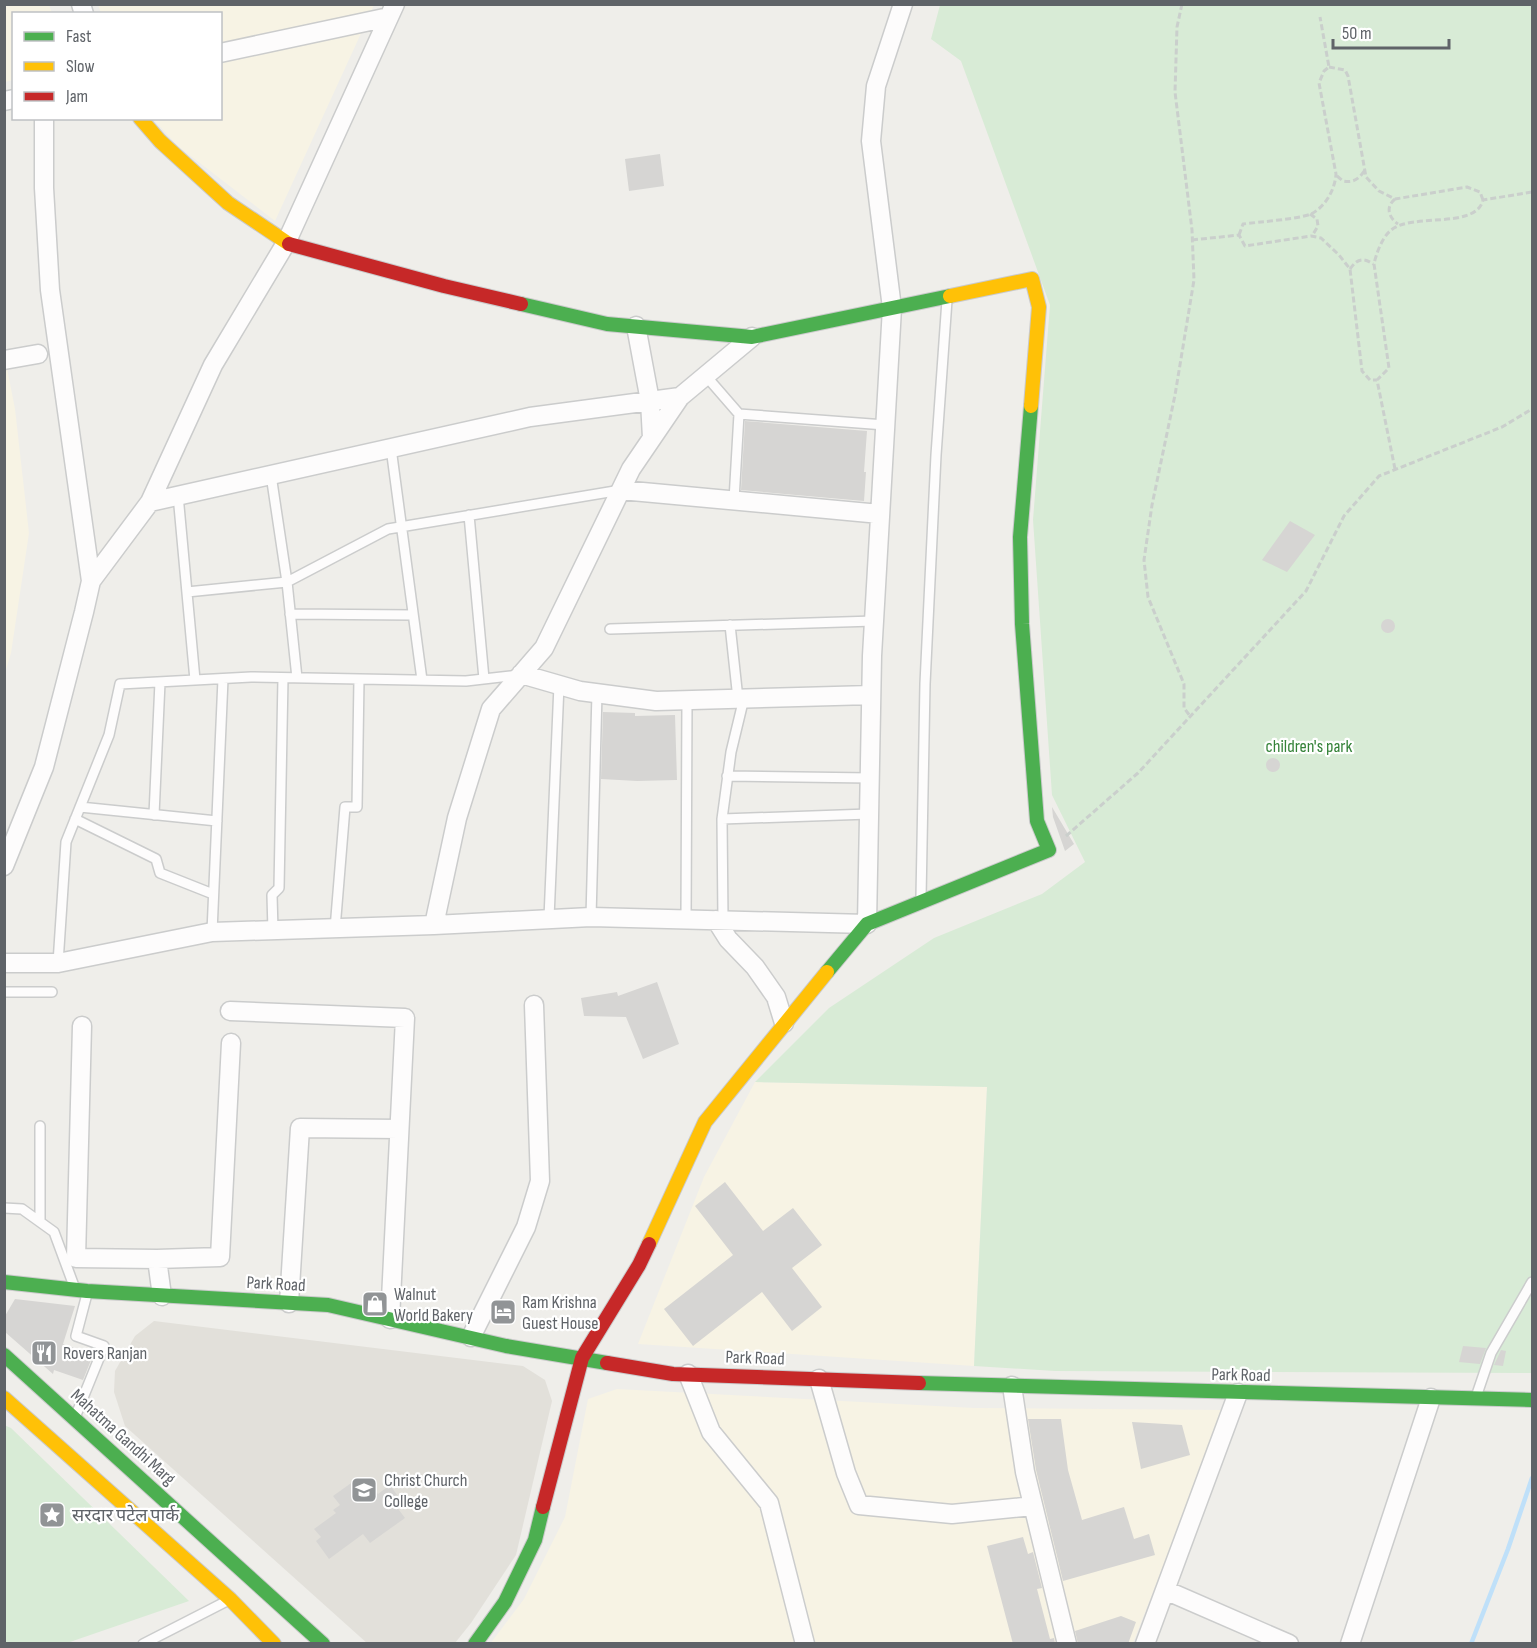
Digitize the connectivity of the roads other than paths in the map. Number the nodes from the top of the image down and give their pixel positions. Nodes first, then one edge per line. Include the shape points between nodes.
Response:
1 (903, 4) edge
2 (392, 10) edge
3 (222, 52) edge
4 (44, 120) edge
5 (142, 120) edge
6 (286, 243) junction
7 (947, 297) junction
8 (892, 308) junction
9 (636, 326) junction
10 (752, 336) junction
11 (38, 354) dead end
12 (4, 360) edge
13 (706, 376) junction
14 (680, 397) junction
15 (650, 401) junction
16 (739, 414) junction
17 (885, 425) junction
18 (652, 438) junction
19 (391, 448) junction
20 (271, 475) junction
21 (621, 490) junction
22 (178, 495) junction
23 (734, 501) junction
24 (150, 502) junction
25 (880, 514) junction
26 (469, 515) junction
27 (402, 526) junction
28 (90, 581) junction
29 (287, 582) junction
30 (187, 592) junction
31 (291, 614) junction
32 (413, 615) junction
33 (874, 621) junction
34 (730, 625) junction
35 (610, 629) dead end
36 (521, 674) junction
37 (282, 678) junction
38 (297, 678) junction
39 (223, 679) junction
40 (358, 679) junction
41 (484, 679) junction
42 (195, 680) junction
43 (422, 680) junction
44 (160, 682) junction
45 (559, 685) junction
46 (597, 693) junction
47 (871, 696) junction
48 (741, 699) junction
49 (687, 700) junction
50 (728, 776) junction
51 (870, 778) junction
52 (80, 807) junction
53 (869, 814) junction
54 (154, 815) junction
55 (75, 819) junction
56 (722, 819) junction
57 (217, 821) junction
58 (11, 830) edge
59 (4, 866) edge
60 (213, 894) junction
61 (921, 903) junction
62 (591, 917) junction
63 (549, 918) junction
64 (686, 919) junction
65 (719, 920) junction
66 (867, 924) junction
67 (434, 925) junction
68 (335, 929) junction
69 (273, 931) junction
70 (212, 932) junction
71 (4, 963) edge
72 (58, 963) junction
73 (4, 992) edge
74 (52, 992) dead end
75 (534, 1005) dead end
76 (230, 1011) dead end
77 (784, 1023) junction
78 (82, 1026) dead end
79 (231, 1043) dead end
80 (40, 1126) dead end
81 (399, 1129) junction
82 (4, 1208) edge
83 (40, 1222) junction
84 (156, 1258) junction
85 (4, 1282) edge
86 (1533, 1282) edge
87 (82, 1291) junction
88 (162, 1296) junction
89 (290, 1303) junction
90 (390, 1319) junction
91 (471, 1338) junction
92 (4, 1355) edge
93 (582, 1358) junction
94 (688, 1374) junction
95 (819, 1379) junction
96 (1012, 1386) junction
97 (1238, 1393) junction
98 (1431, 1398) junction
99 (1475, 1399) junction
100 (1512, 1400) junction
101 (1533, 1400) edge
102 (6, 1401) edge
103 (1533, 1412) edge
104 (75, 1417) junction
105 (1033, 1506) junction
106 (1165, 1590) junction
107 (230, 1599) junction
108 (1251, 1636) edge
109 (143, 1644) edge
110 (274, 1644) edge
111 (323, 1644) edge
112 (475, 1644) edge
113 (805, 1644) edge
114 (1068, 1644) edge
115 (1145, 1644) edge
116 (1289, 1644) edge
117 (1350, 1644) edge

1 - 8 street via 876,86 871,141
2 - 3 street
2 - 6 street
4 - 28 street via 50,290
5 - 6 street via 228,203
6 - 9 street via 444,286 607,324
6 - 24 street via 213,365
7 - 8 street
7 - 61 lane via 925,684
7 - 61 street via 1032,279 1039,306 1020,537 1021,603 1037,821 1049,850
8 - 10 street
8 - 17 street
9 - 10 street
9 - 15 street
10 - 13 street
11 - 12 street
13 - 14 street
13 - 16 lane
14 - 15 street
14 - 18 street
15 - 18 street
15 - 19 street via 530,417
16 - 17 lane
16 - 23 lane
17 - 25 street
18 - 21 street
19 - 20 street
19 - 27 lane
20 - 22 street
20 - 29 lane
21 - 23 street
21 - 26 lane
21 - 36 street via 544,648
22 - 24 street
22 - 30 lane
23 - 25 street
24 - 28 street
25 - 33 street
26 - 27 lane
26 - 41 lane
27 - 29 lane via 388,529
27 - 32 lane
28 - 58 street via 44,767
29 - 30 lane
29 - 31 lane
30 - 42 lane
31 - 32 lane
31 - 38 lane
32 - 43 lane
33 - 34 lane
33 - 47 street
34 - 35 lane
34 - 48 lane
36 - 41 lane
36 - 45 street
36 - 67 street via 491,709 457,818
37 - 38 lane
37 - 39 lane
37 - 69 lane via 279,888 272,895
38 - 40 lane
39 - 42 lane
39 - 57 lane
40 - 43 lane
40 - 68 lane via 357,807 345,807
41 - 43 lane
42 - 44 lane
44 - 52 lane via 120,684 109,735
44 - 54 lane
45 - 46 street
45 - 63 lane
46 - 49 street
46 - 62 lane
47 - 48 street
47 - 51 street
48 - 49 street
48 - 50 lane
49 - 64 lane
50 - 51 lane
50 - 56 lane
51 - 53 street
52 - 54 lane
52 - 55 lane
53 - 56 lane
53 - 66 street
54 - 57 lane
55 - 60 lane via 156,859 160,873
55 - 72 lane via 66,842
56 - 65 lane
57 - 60 lane
58 - 59 street
60 - 70 lane
61 - 66 street
62 - 63 street
62 - 64 street
63 - 67 street
64 - 65 street
65 - 66 street
65 - 77 street via 728,939 776,997
66 - 77 street
67 - 68 street
68 - 69 street
69 - 70 street
70 - 72 street
71 - 72 street
73 - 74 lane
75 - 91 street via 540,1181 526,1227
76 - 81 street via 405,1018
77 - 93 street via 705,1122 639,1265
78 - 84 street via 76,1258
79 - 84 street via 220,1257
80 - 83 lane
81 - 89 street via 300,1128
81 - 90 street
82 - 83 lane via 22,1209
83 - 87 lane via 54,1232
84 - 88 street
85 - 87 street, Park Road
86 - 99 lane via 1491,1353
87 - 88 street, Park Road
87 - 104 lane via 76,1336 104,1346
88 - 89 street, Park Road
89 - 90 street, Park Road via 328,1305
90 - 91 street, Park Road
91 - 93 street, Park Road
92 - 104 street, Mahatma Gandhi Marg
93 - 94 street, Park Road
93 - 112 street via 535,1540 505,1602
94 - 95 street, Park Road
94 - 113 street via 711,1432 769,1503
95 - 96 street, Park Road
95 - 105 street via 859,1505 952,1514
96 - 97 street, Park Road
96 - 105 street
97 - 98 street, Park Road
97 - 106 street
98 - 99 street, Park Road
98 - 117 street
99 - 100 street, Park Road
100 - 101 street, Park Road
100 - 103 street
102 - 107 street
104 - 111 street, Mahatma Gandhi Marg
105 - 114 street
106 - 108 street
106 - 115 street
107 - 109 lane
107 - 110 street
108 - 116 street

